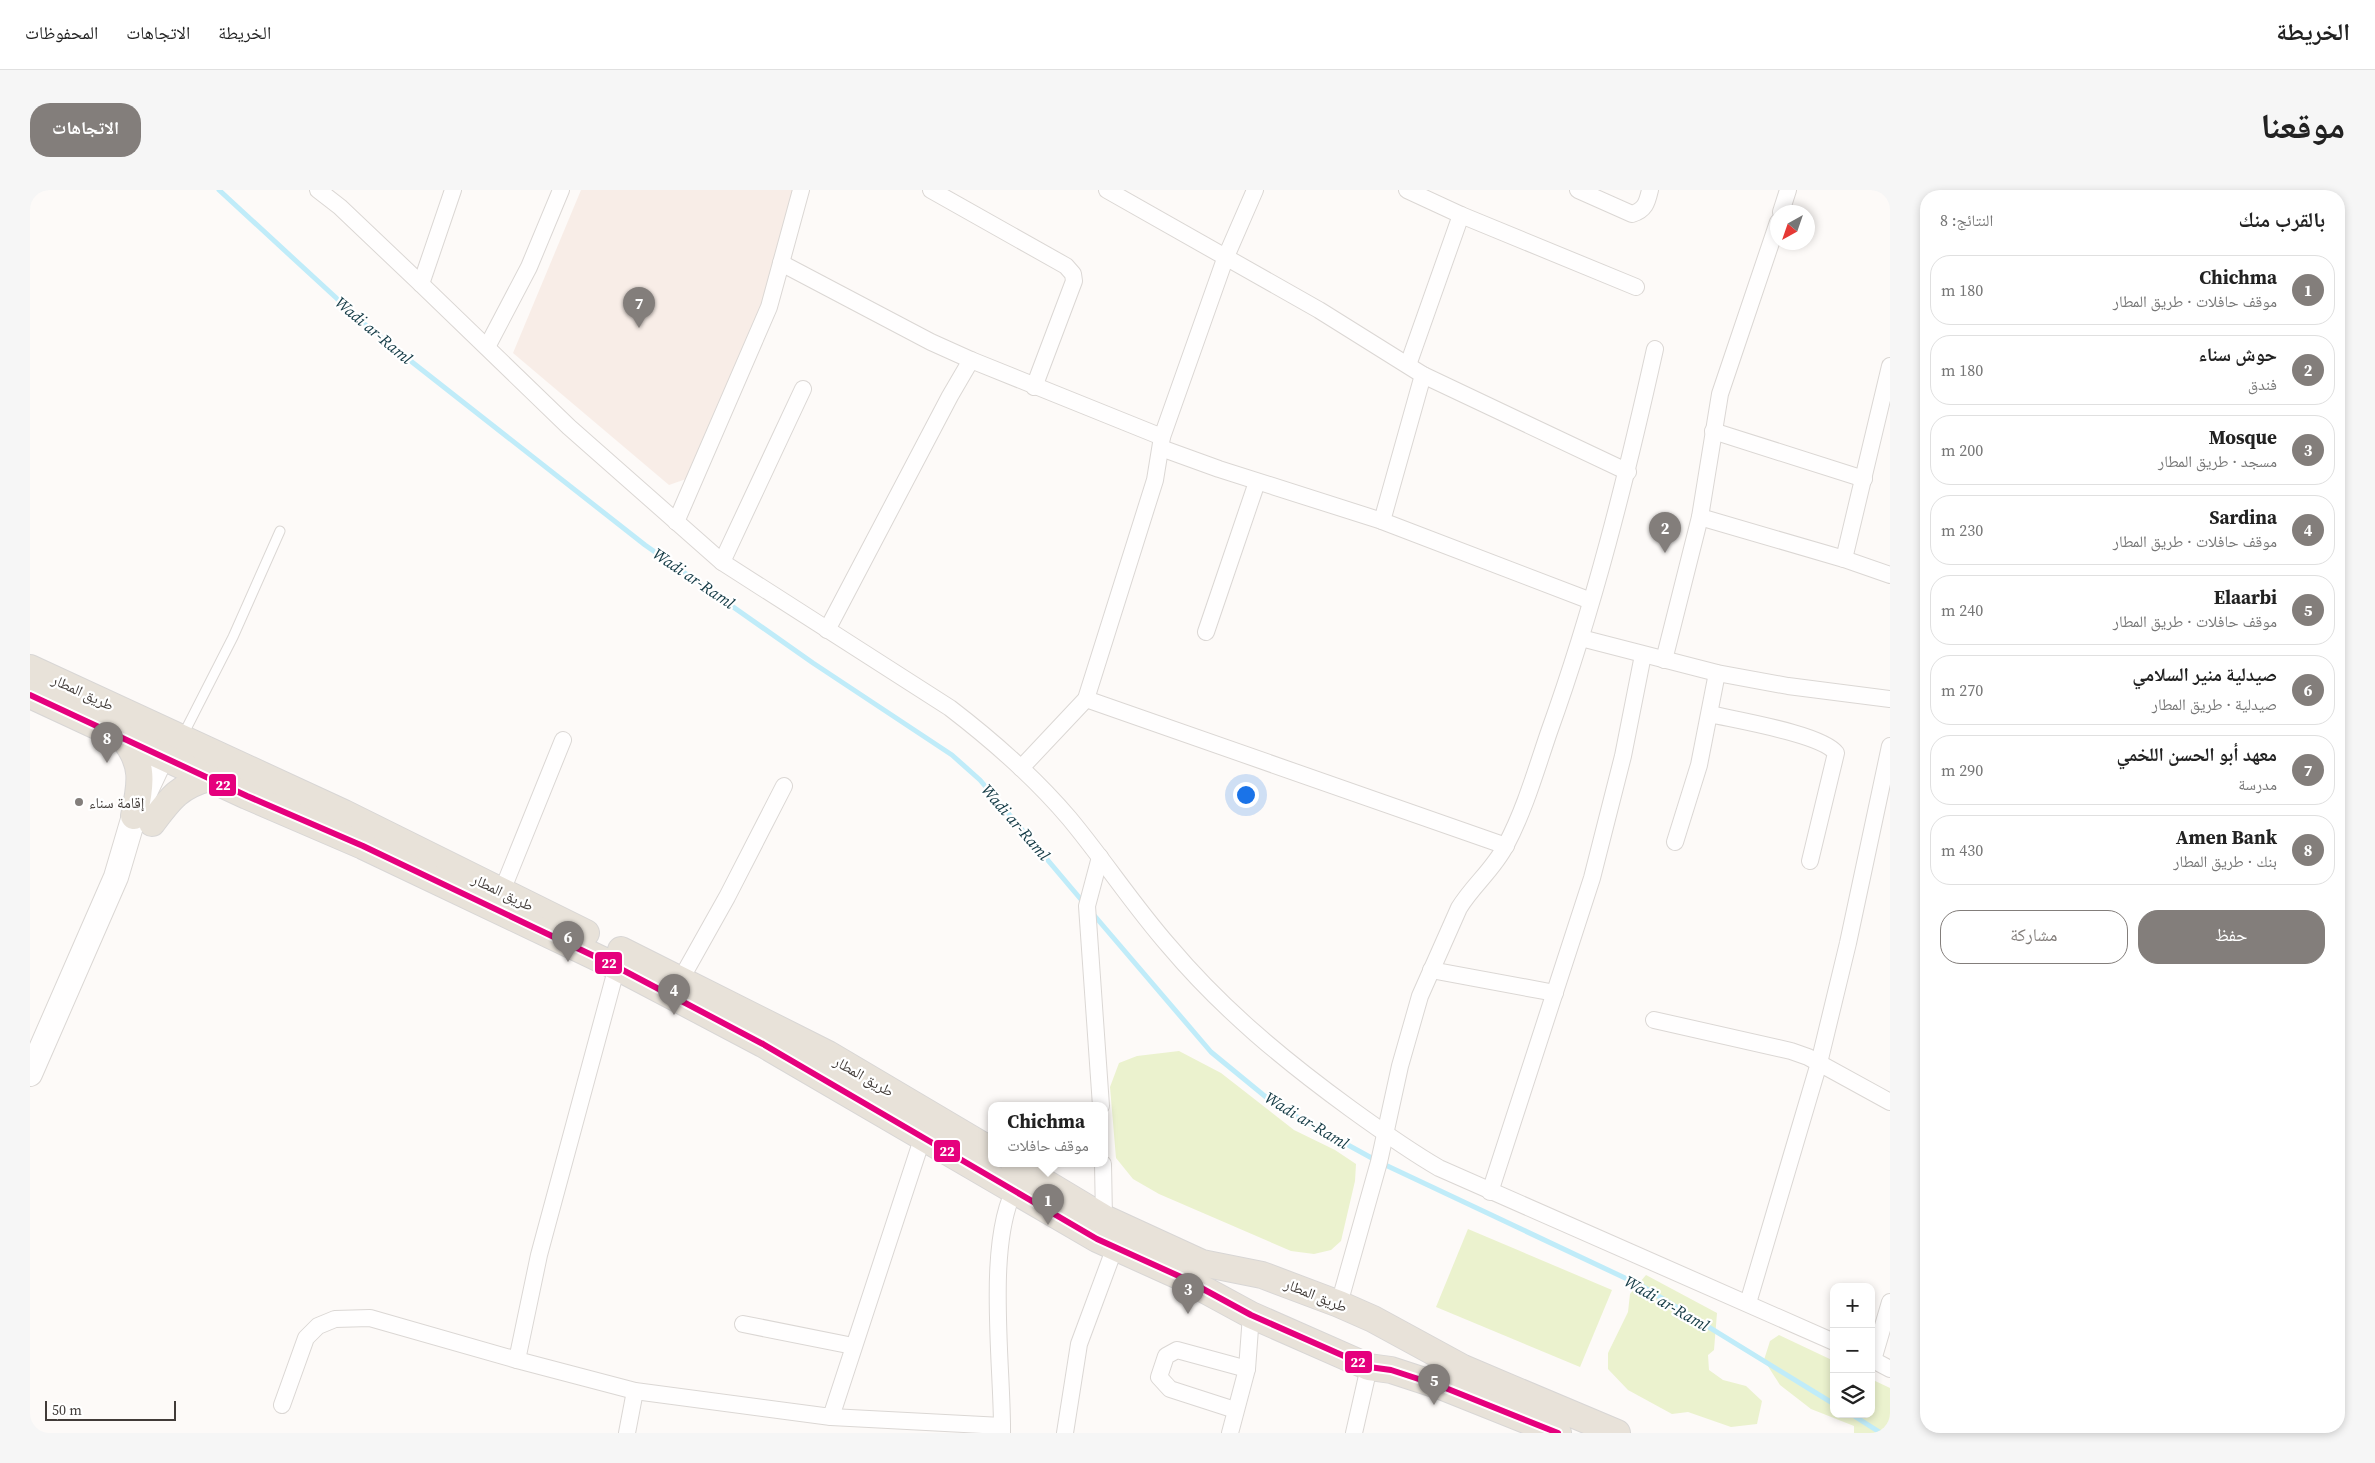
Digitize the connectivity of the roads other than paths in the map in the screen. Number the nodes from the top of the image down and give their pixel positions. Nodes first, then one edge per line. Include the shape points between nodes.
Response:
1 (318, 190) edge
2 (453, 190) edge
3 (561, 190) edge
4 (802, 190) edge
5 (931, 190) edge
6 (1107, 190) edge
7 (1254, 190) edge
8 (1407, 190) edge
9 (1578, 190) edge
10 (1650, 190) edge
11 (1788, 190) edge
12 (1783, 205) edge
13 (1461, 215) junction
14 (1770, 246) edge
15 (1225, 259) junction
16 (781, 263) junction
17 (421, 284) junction
18 (1636, 287) dead end
19 (487, 347) junction
20 (1655, 349) dead end
21 (971, 360) junction
22 (1408, 365) junction
23 (1889, 373) edge
24 (1423, 375) junction
25 (1034, 387) junction
26 (802, 389) dead end
27 (1713, 431) junction
28 (1162, 442) junction
29 (1628, 472) junction
30 (1864, 479) junction
31 (1257, 482) junction
32 (1700, 517) junction
33 (1382, 521) junction
34 (676, 522) junction
35 (280, 532) dead end
36 (1844, 559) junction
37 (722, 562) junction
38 (1890, 575) edge
39 (1591, 601) junction
40 (826, 630) junction
41 (1206, 632) dead end
42 (1581, 638) junction
43 (1643, 655) junction
44 (1664, 660) junction
45 (30, 668) edge
46 (1717, 673) junction
47 (30, 695) edge
48 (1086, 699) junction
49 (1890, 699) edge
50 (1710, 714) junction
51 (122, 737) junction
52 (563, 740) dead end
53 (1890, 746) edge
54 (178, 747) junction
55 (1890, 749) edge
56 (1021, 768) junction
57 (209, 778) junction
58 (784, 786) dead end
59 (143, 819) junction
60 (1675, 842) dead end
61 (1506, 846) junction
62 (1100, 856) junction
63 (1810, 861) dead end
64 (502, 892) junction
65 (619, 959) junction
66 (1431, 970) junction
67 (681, 979) junction
68 (1555, 994) junction
69 (1654, 1020) dead end
70 (1819, 1063) junction
71 (30, 1074) edge
72 (1101, 1102) edge
73 (1890, 1102) edge
74 (927, 1126) junction
75 (1386, 1134) junction
76 (988, 1149) edge
77 (988, 1159) edge
78 (1002, 1167) edge
79 (1103, 1167) edge
80 (1017, 1175) edge
81 (1490, 1192) junction
82 (1105, 1234) junction
83 (1262, 1275) junction
84 (1890, 1302) edge
85 (1748, 1303) junction
86 (1339, 1304) junction
87 (1246, 1313) junction
88 (743, 1324) dead end
89 (1405, 1338) junction
90 (1830, 1340) edge
91 (853, 1346) junction
92 (1875, 1350) edge
93 (517, 1360) junction
94 (1875, 1361) edge
95 (1380, 1368) junction
96 (1890, 1368) edge
97 (1247, 1369) junction
98 (635, 1391) junction
99 (282, 1406) dead end
100 (1235, 1410) junction
101 (831, 1417) junction
102 (907, 1427) edge
103 (1002, 1429) edge
104 (626, 1433) edge
105 (1065, 1433) edge
106 (1230, 1433) edge
107 (1354, 1433) edge
108 (1558, 1433) edge
109 (1617, 1433) edge

1 - 17 street
2 - 17 street
3 - 19 street via 529,267
4 - 16 street
5 - 25 street via 1066,266 1073,274 1074,281
6 - 15 street
7 - 15 street
8 - 13 street
9 - 10 street via 1632,214 1646,205
11 - 12 street
13 - 18 street
13 - 22 street
14 - 27 street via 1720,394
15 - 22 street via 1319,310
15 - 28 street
16 - 21 street
16 - 34 street via 769,306
17 - 19 street
19 - 34 street via 568,427
20 - 29 street
21 - 25 street
21 - 40 street
22 - 24 street
23 - 30 street
24 - 29 street
24 - 33 street
25 - 28 street
26 - 37 street
27 - 30 street
27 - 32 street
28 - 31 street
28 - 48 street via 1155,480
29 - 39 street
30 - 36 street
31 - 33 street
31 - 41 street
32 - 36 street
32 - 44 street
33 - 39 street
34 - 37 street
35 - 54 lane via 233,637
36 - 38 street
37 - 40 street
39 - 42 street
40 - 56 street via 950,708 986,735
42 - 43 street
42 - 61 street via 1522,813
43 - 44 street
43 - 68 street via 1592,878
44 - 46 street
45 - 54 main road, طريق المطار
46 - 49 street
46 - 50 street
47 - 51 main road, طريق المطار
48 - 56 street
48 - 61 street
50 - 60 street via 1694,788
50 - 63 street via 1764,725 1822,743 1836,753
51 - 54 main road, طريق المطار
51 - 59 main road via 131,747 139,773
52 - 64 street
53 - 55 street
54 - 57 main road, طريق المطار
54 - 59 main road
54 - 64 main road, طريق المطار via 344,813
55 - 70 street
56 - 62 street
57 - 59 main road via 180,790
57 - 65 main road, طريق المطار
58 - 67 street
59 - 71 main road
61 - 66 street via 1492,869 1466,896
62 - 72 street via 1087,906
62 - 75 street via 1168,946 1221,1002 1285,1059
64 - 65 main road, طريق المطار
65 - 67 main road, طريق المطار
65 - 74 main road, طريق المطار via 763,1044
65 - 93 street via 540,1255
66 - 68 street
66 - 75 street via 1400,1066
67 - 74 main road, طريق المطار via 828,1054
68 - 81 street
69 - 70 street via 1791,1051
70 - 73 street
70 - 85 street
74 - 76 main road, طريق المطار
74 - 77 main road, طريق المطار
74 - 91 street
75 - 81 street via 1439,1168
75 - 86 street
78 - 80 main road, طريق المطار
79 - 82 street
80 - 82 main road, طريق المطار
80 - 103 street via 1000,1242
81 - 85 street
82 - 83 main road, طريق المطار via 1202,1263
82 - 87 main road, طريق المطار
82 - 105 street via 1079,1344
83 - 86 main road, طريق المطار
83 - 87 main road via 1246,1295
84 - 92 street
85 - 90 street
86 - 89 main road, طريق المطار
87 - 95 main road, طريق المطار
87 - 97 street
88 - 91 street
89 - 95 main road via 1399,1358
89 - 109 main road, طريق المطار via 1463,1368
91 - 101 street
93 - 98 street
93 - 99 street via 370,1318 335,1319 318,1326 306,1338
94 - 96 street
95 - 107 street
95 - 108 main road, طريق المطار via 1443,1386
97 - 100 street
97 - 100 street via 1177,1350 1166,1356 1159,1377 1170,1389
98 - 101 street
98 - 104 street
100 - 106 street
101 - 102 street
102 - 103 street

